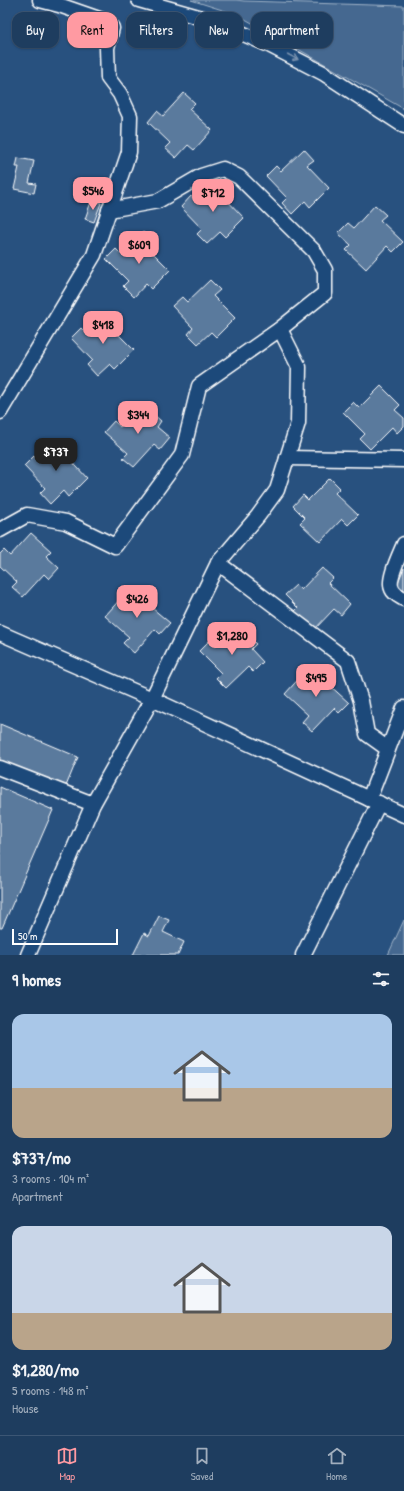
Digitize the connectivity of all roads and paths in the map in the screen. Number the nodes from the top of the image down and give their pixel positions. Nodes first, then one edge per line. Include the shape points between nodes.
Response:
1 (40, 0) edge
2 (139, 0) edge
3 (404, 126) edge
4 (110, 210) junction
5 (280, 329) junction
6 (0, 412) edge
7 (287, 458) junction
8 (404, 460) edge
9 (0, 530) edge
10 (404, 544) edge
11 (218, 564) junction
12 (404, 599) edge
13 (0, 633) edge
14 (152, 699) junction
15 (404, 708) edge
16 (388, 749) junction
17 (0, 768) edge
18 (374, 801) junction
19 (93, 804) junction
20 (404, 815) edge
21 (28, 955) edge
22 (303, 955) edge

1 - 4 street via 108,22 112,28 107,48 108,78 120,94 130,116 130,145
2 -> 3 street via 216,22 270,45 322,73
4 - 5 street via 158,201 200,176 223,169 239,177 314,251 325,270 325,293
4 - 6 street via 94,255
5 - 7 street via 299,367 298,423
5 - 9 street via 199,386 182,455 115,546 66,522 27,515
7 - 8 street
7 - 11 street via 277,490
10 - 12 street via 390,582 392,590
11 - 14 street
11 - 16 street via 348,661 361,701 367,734
13 - 14 street
14 - 18 street
14 - 19 street
15 - 16 street
16 - 18 street
17 - 19 street
18 - 20 street
18 - 22 street
19 - 21 street

